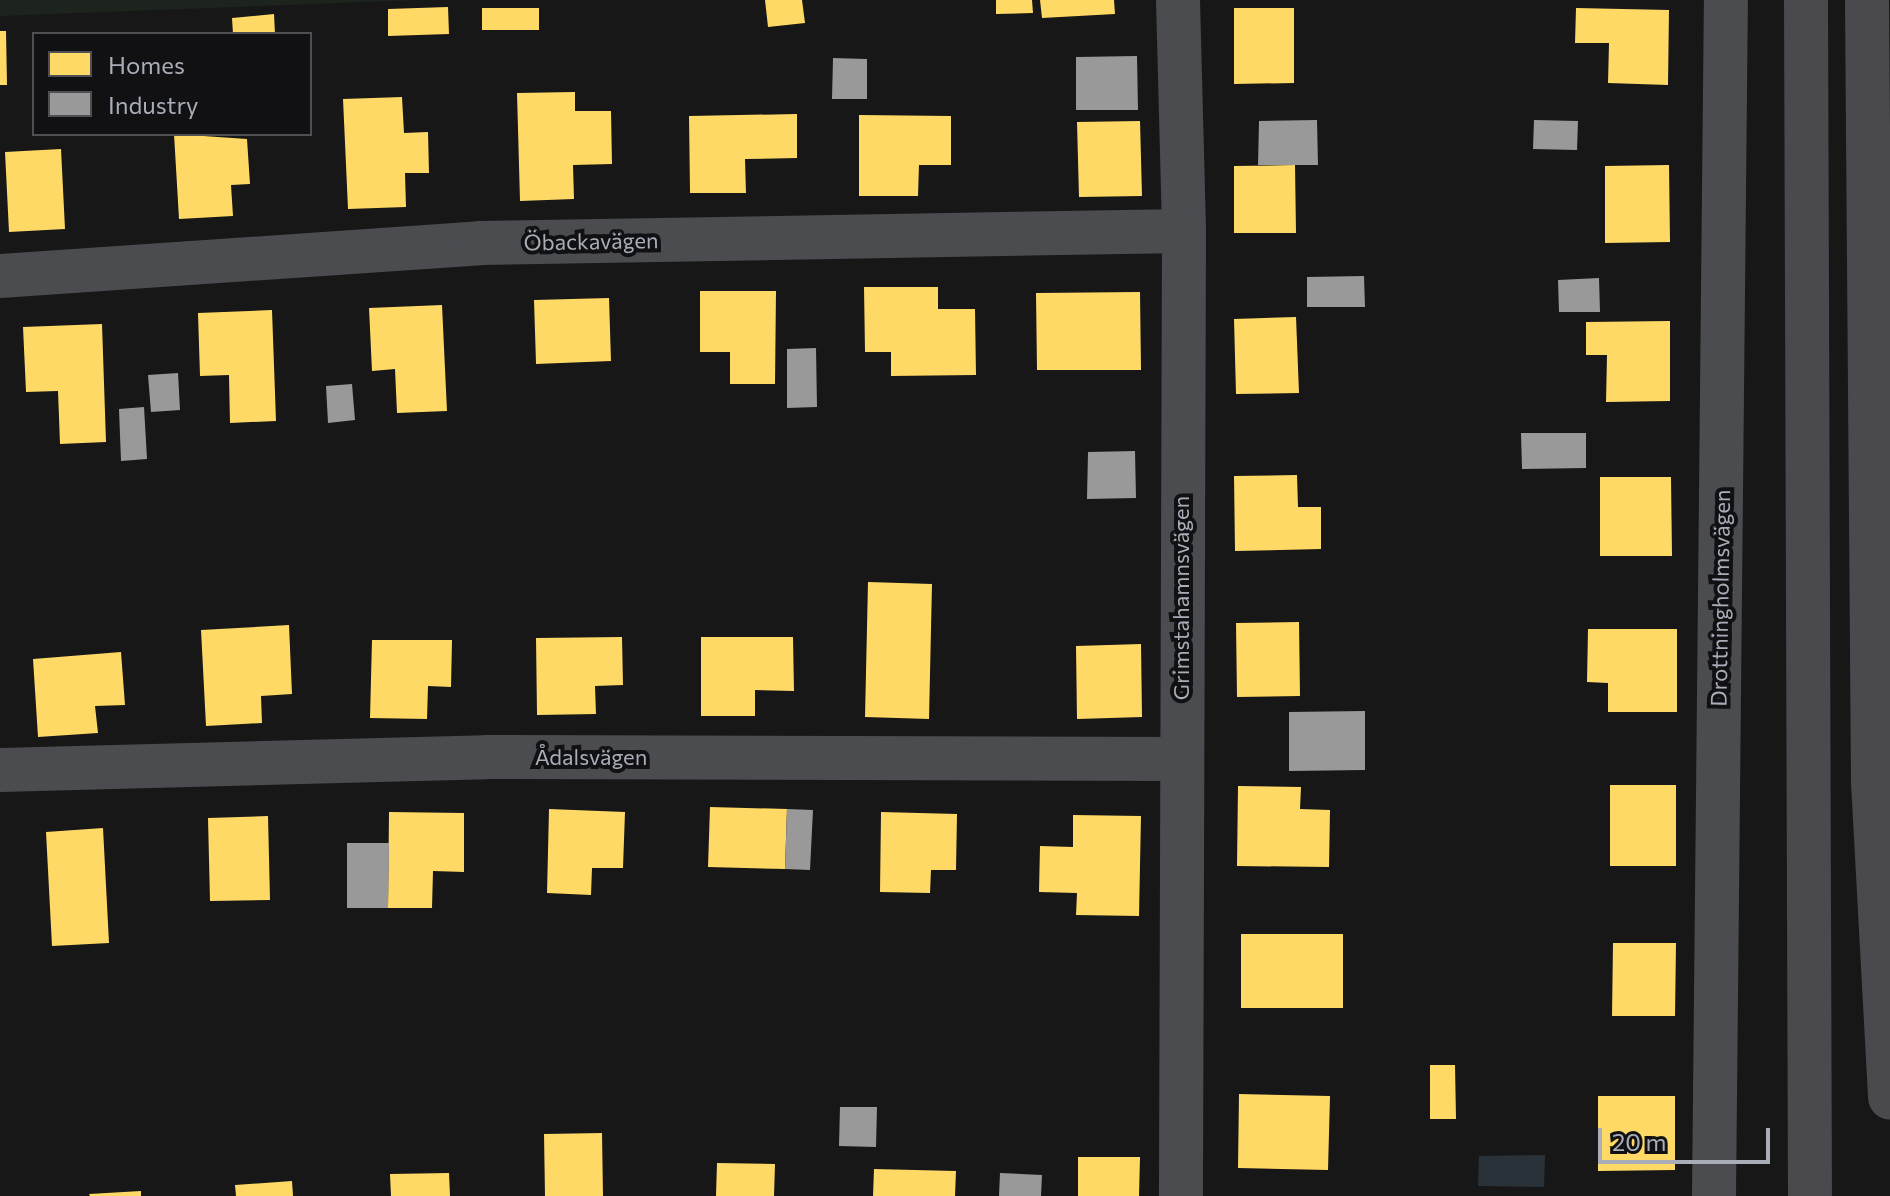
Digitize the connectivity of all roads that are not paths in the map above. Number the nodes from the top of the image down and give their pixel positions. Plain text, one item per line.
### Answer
1 (1178, 0) edge
2 (1726, 0) edge
3 (1806, 0) edge
4 (1867, 0) edge
5 (1184, 231) junction
6 (0, 276) edge
7 (1182, 759) junction
8 (0, 770) edge
9 (1890, 1098) edge
10 (1181, 1196) edge
11 (1714, 1196) edge
12 (1810, 1196) edge

1 - 5 street, Grimstahamnsvägen
2 - 11 street, Drottningholmsvägen
3 - 12 main road
4 - 9 main road
5 - 6 street, Öbackavägen
5 - 7 street, Grimstahamnsvägen
7 - 8 street, Ådalsvägen
7 - 10 street, Grimstahamnsvägen

